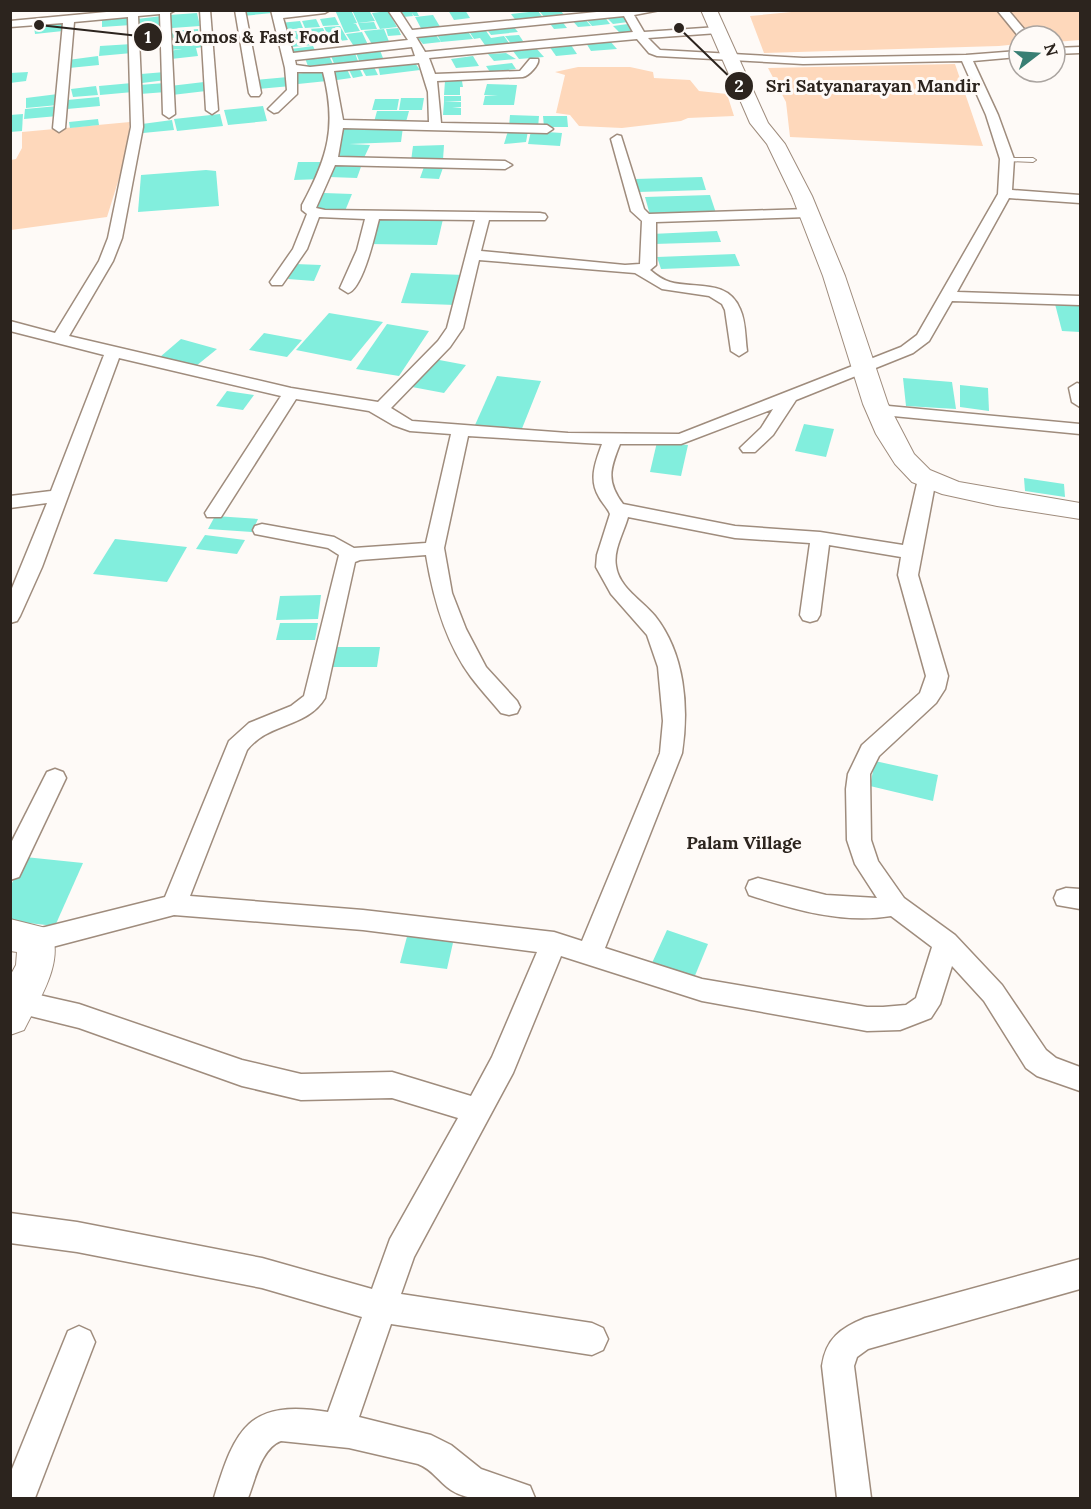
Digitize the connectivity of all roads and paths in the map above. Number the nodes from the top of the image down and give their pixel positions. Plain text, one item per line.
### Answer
1 (171, 10) edge
2 (206, 10) edge
3 (240, 10) edge
4 (325, 10) edge
5 (393, 10) edge
6 (533, 10) edge
7 (655, 10) edge
8 (709, 10) edge
9 (728, 10) edge
10 (1002, 10) edge
11 (94, 11) edge
12 (165, 11) edge
13 (626, 11) edge
14 (277, 13) edge
15 (133, 14) junction
16 (16, 18) edge
17 (69, 19) junction
18 (517, 24) junction
19 (1014, 24) edge
20 (732, 32) junction
21 (643, 35) junction
22 (412, 39) junction
23 (530, 44) junction
24 (1007, 55) edge
25 (729, 56) junction
26 (421, 57) junction
27 (751, 58) junction
28 (966, 58) junction
29 (534, 62) dead end
30 (289, 63) junction
31 (328, 69) junction
32 (758, 76) dead end
33 (432, 78) junction
34 (255, 93) dead end
35 (274, 109) dead end
36 (212, 110) dead end
37 (169, 114) dead end
38 (774, 115) dead end
39 (338, 124) junction
40 (435, 125) junction
41 (58, 128) dead end
42 (547, 129) dead end
43 (617, 139) dead end
44 (775, 141) junction
45 (1007, 159) junction
46 (1033, 160) dead end
47 (331, 162) junction
48 (505, 165) dead end
49 (1005, 194) junction
50 (1080, 199) edge
51 (314, 213) junction
52 (807, 213) junction
53 (373, 215) junction
54 (483, 216) junction
55 (540, 218) dead end
56 (649, 219) junction
57 (474, 255) junction
58 (639, 269) junction
59 (277, 282) dead end
60 (348, 288) dead end
61 (945, 296) junction
62 (1080, 301) edge
63 (10, 326) edge
64 (60, 337) junction
65 (739, 351) dead end
66 (113, 353) junction
67 (863, 367) junction
68 (291, 393) junction
69 (789, 397) junction
70 (381, 409) junction
71 (878, 410) junction
72 (1080, 429) edge
73 (460, 432) junction
74 (613, 438) junction
75 (749, 448) dead end
76 (927, 479) junction
77 (59, 496) junction
78 (10, 502) edge
79 (618, 509) junction
80 (1080, 511) edge
81 (214, 513) dead end
82 (262, 530) dead end
83 (820, 538) junction
84 (434, 548) junction
85 (910, 552) junction
86 (351, 555) junction
87 (810, 615) dead end
88 (10, 616) edge
89 (509, 707) dead end
90 (55, 777) dead end
91 (10, 870) edge
92 (758, 888) dead end
93 (174, 905) junction
94 (895, 905) junction
95 (24, 937) edge
96 (946, 942) junction
97 (554, 943) junction
98 (590, 954) junction
99 (14, 1010) edge
100 (1080, 1079) edge
101 (477, 1111) junction
102 (10, 1228) edge
103 (1080, 1274) edge
104 (381, 1307) junction
105 (592, 1339) dead end
106 (79, 1342) dead end
107 (338, 1431) junction
108 (18, 1498) edge
109 (231, 1498) edge
110 (518, 1498) edge
111 (854, 1498) edge

1 - 12 street
2 - 36 street
3 - 34 street
4 - 14 street
5 - 22 street
6 - 18 street
7 - 13 street
8 - 20 street
9 - 20 street
10 - 19 street
11 - 16 street
12 - 15 street
12 - 37 street
13 - 18 street
13 - 21 street
14 - 30 street
15 - 17 street
15 - 64 street
16 - 17 street
17 - 41 street
18 - 22 street
18 - 23 street
20 - 21 street
20 - 25 street
20 - 27 street
21 - 23 street
21 - 25 street
22 - 26 street
22 - 30 street
23 - 26 street
24 - 28 street
25 - 27 street
25 - 44 street
26 - 31 street
26 - 33 street
27 - 28 street
27 - 32 street
28 - 45 street
29 - 33 street
30 - 31 street
30 - 35 street
31 - 39 street
33 - 40 street
38 - 44 street
39 - 40 street
39 - 47 street
40 - 42 street
43 - 56 street
44 - 52 street
45 - 46 lane
45 - 49 street
47 - 48 street
47 - 51 street
49 - 50 street
49 - 61 street
51 - 53 street
51 - 59 street
52 - 56 street
52 - 67 street
53 - 54 street
53 - 60 street
54 - 55 street
54 - 57 street
56 - 58 street
57 - 58 street
57 - 70 street
58 - 65 street
61 - 62 street
61 - 67 street
63 - 64 street
64 - 66 street
66 - 68 street
66 - 77 street
67 - 69 street
67 - 71 street
68 - 70 street
68 - 81 street
69 - 74 street
69 - 75 street
70 - 73 street
71 - 72 street
71 - 76 street
73 - 74 street
73 - 84 street
74 - 79 street
76 - 80 street
76 - 85 street
77 - 78 street
77 - 88 street
79 - 83 street
79 - 98 street
82 - 86 street
83 - 85 street
83 - 87 street
84 - 86 street
84 - 89 street
85 - 94 street
86 - 93 street
90 - 91 street
92 - 94 street
93 - 95 street
93 - 97 street
94 - 96 street
95 - 99 street
96 - 98 street
96 - 100 street
97 - 98 street
97 - 101 street
99 - 101 street
101 - 104 street
102 - 104 street
103 - 111 street
104 - 105 street
104 - 107 street
106 - 108 street
107 - 109 street
107 - 110 street

